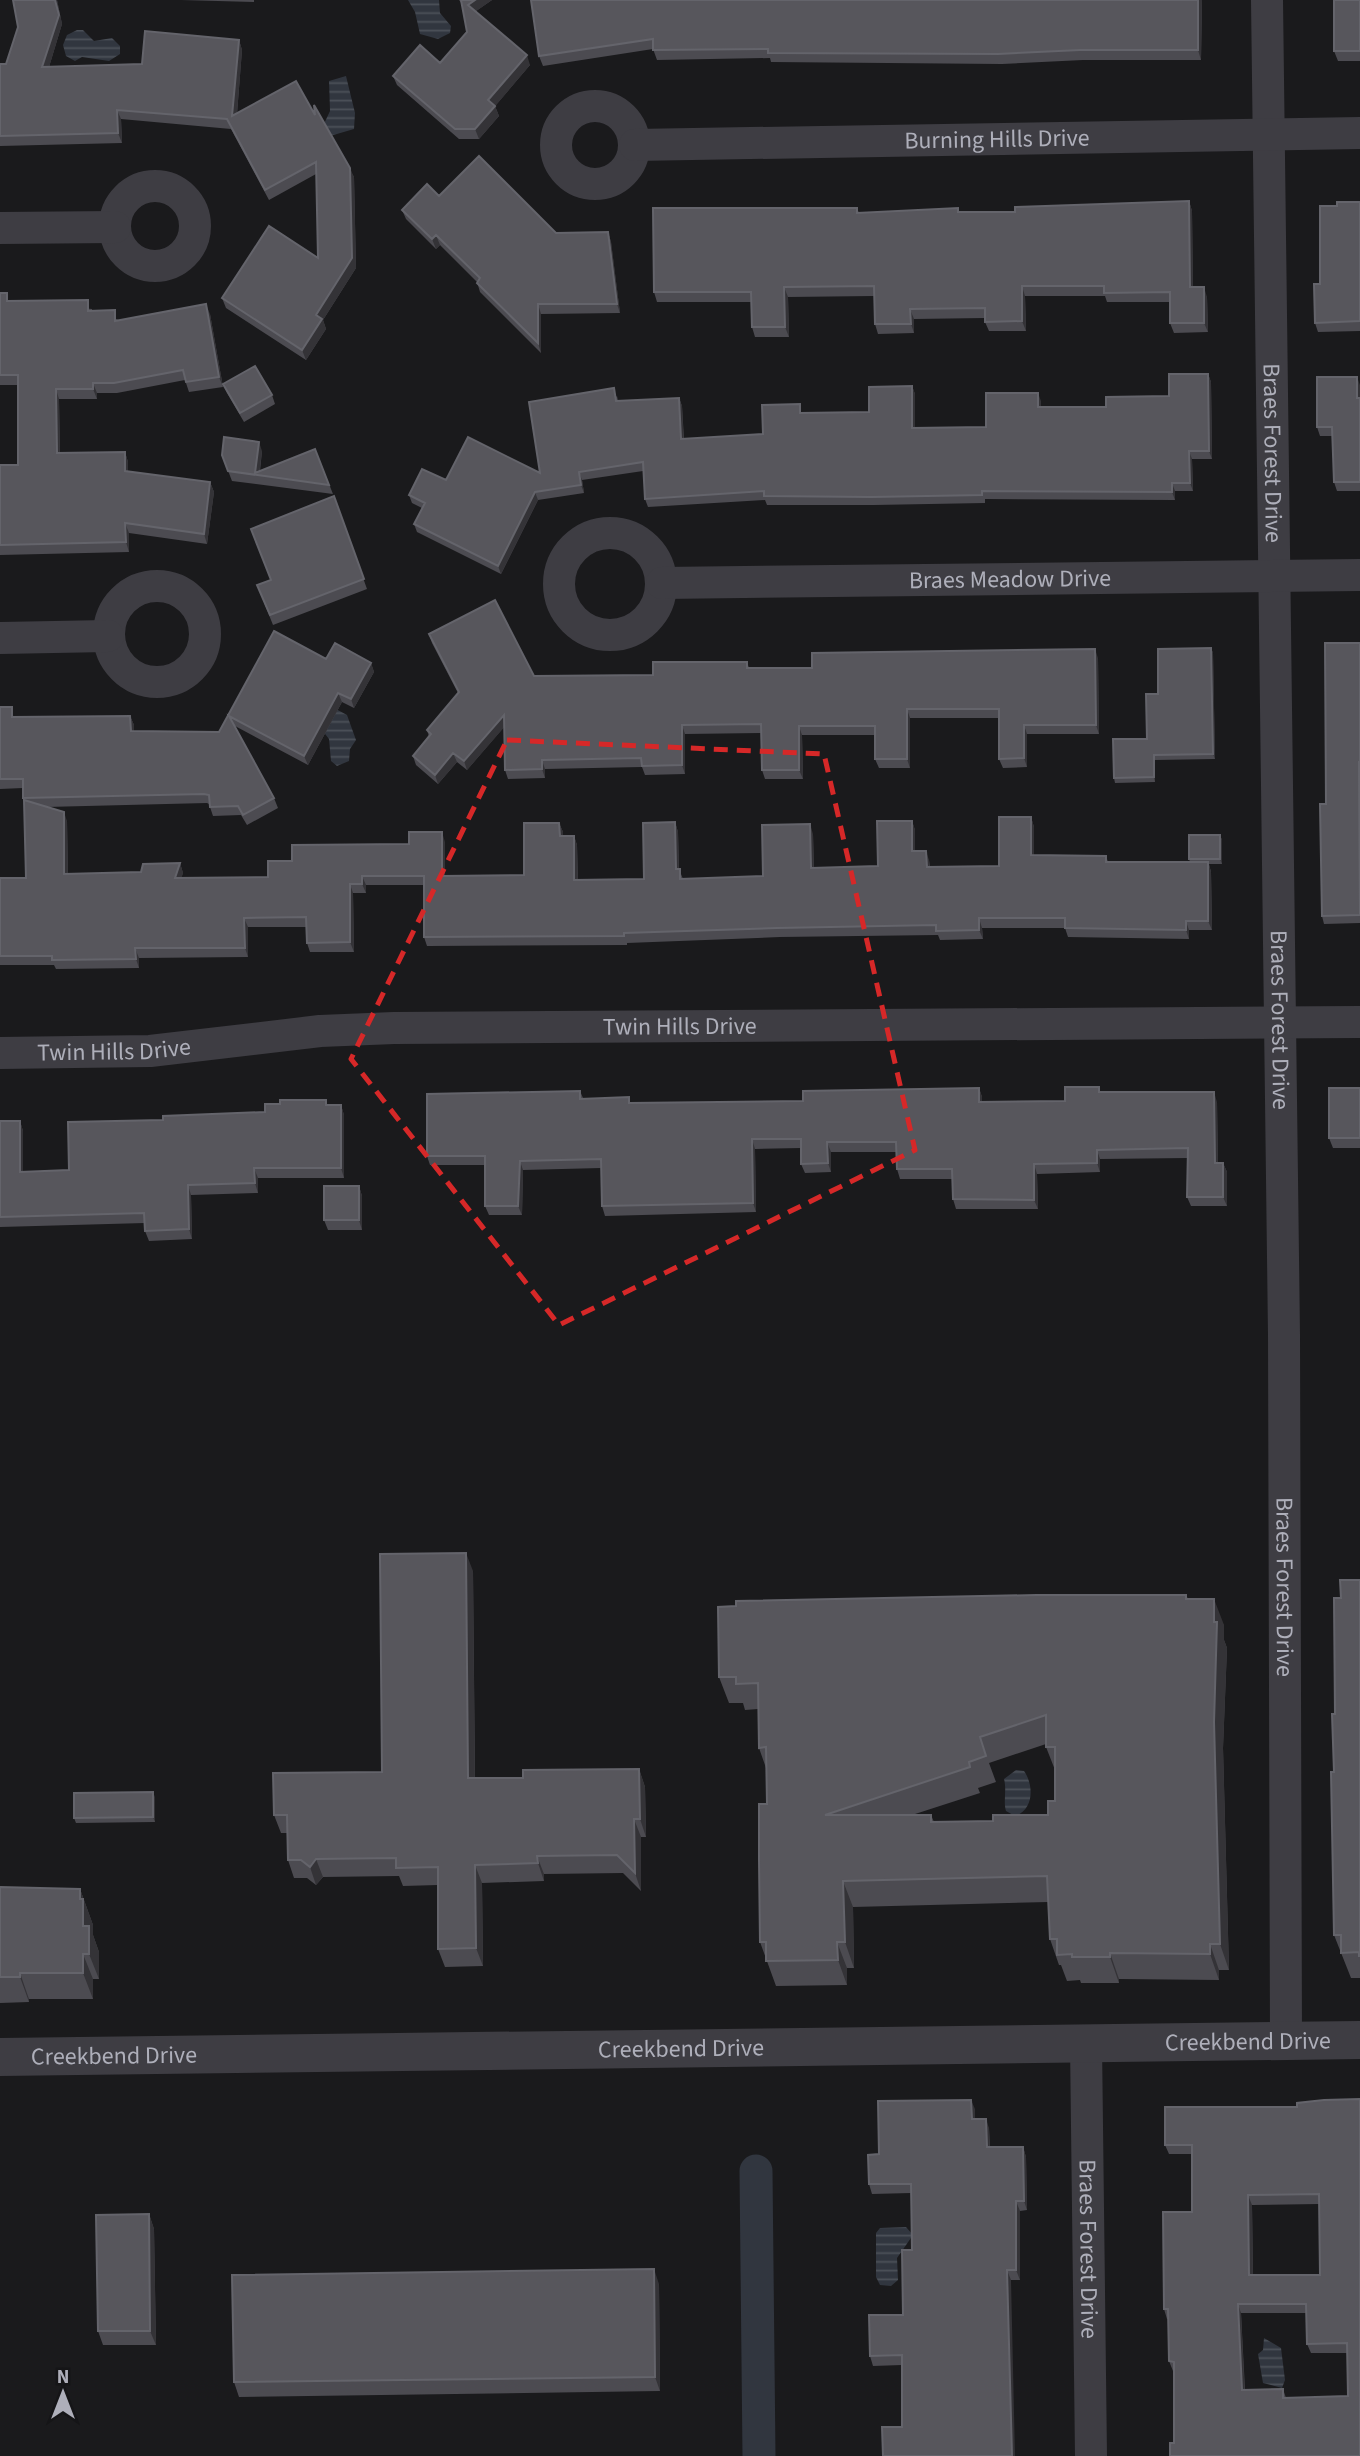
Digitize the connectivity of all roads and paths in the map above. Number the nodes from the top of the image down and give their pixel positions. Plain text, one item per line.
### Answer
1 (1267, 0) edge
2 (1360, 133) edge
3 (1269, 135) junction
4 (635, 145) dead end
5 (115, 227) dead end
6 (0, 228) edge
7 (1360, 575) edge
8 (1276, 576) junction
9 (662, 583) dead end
10 (108, 636) dead end
11 (0, 638) edge
12 (1360, 1022) edge
13 (1280, 1024) junction
14 (0, 1053) edge
15 (1360, 2040) edge
16 (1286, 2041) junction
17 (1086, 2043) junction
18 (0, 2057) edge
19 (1091, 2456) edge

1 - 3 street, Braes Forest Drive
2 - 3 street, Burning Hills Drive
3 - 4 street, Burning Hills Drive
3 - 8 street, Braes Forest Drive
5 - 6 street
7 - 8 street, Braes Meadow Drive
8 - 9 street, Braes Meadow Drive
8 - 13 street, Braes Forest Drive
10 - 11 street
12 - 13 street, Twin Hills Drive
13 - 14 street, Twin Hills Drive
13 - 16 street, Braes Forest Drive
15 - 16 street, Creekbend Drive
16 - 17 street, Creekbend Drive
17 - 18 street, Creekbend Drive
17 - 19 street, Braes Forest Drive

